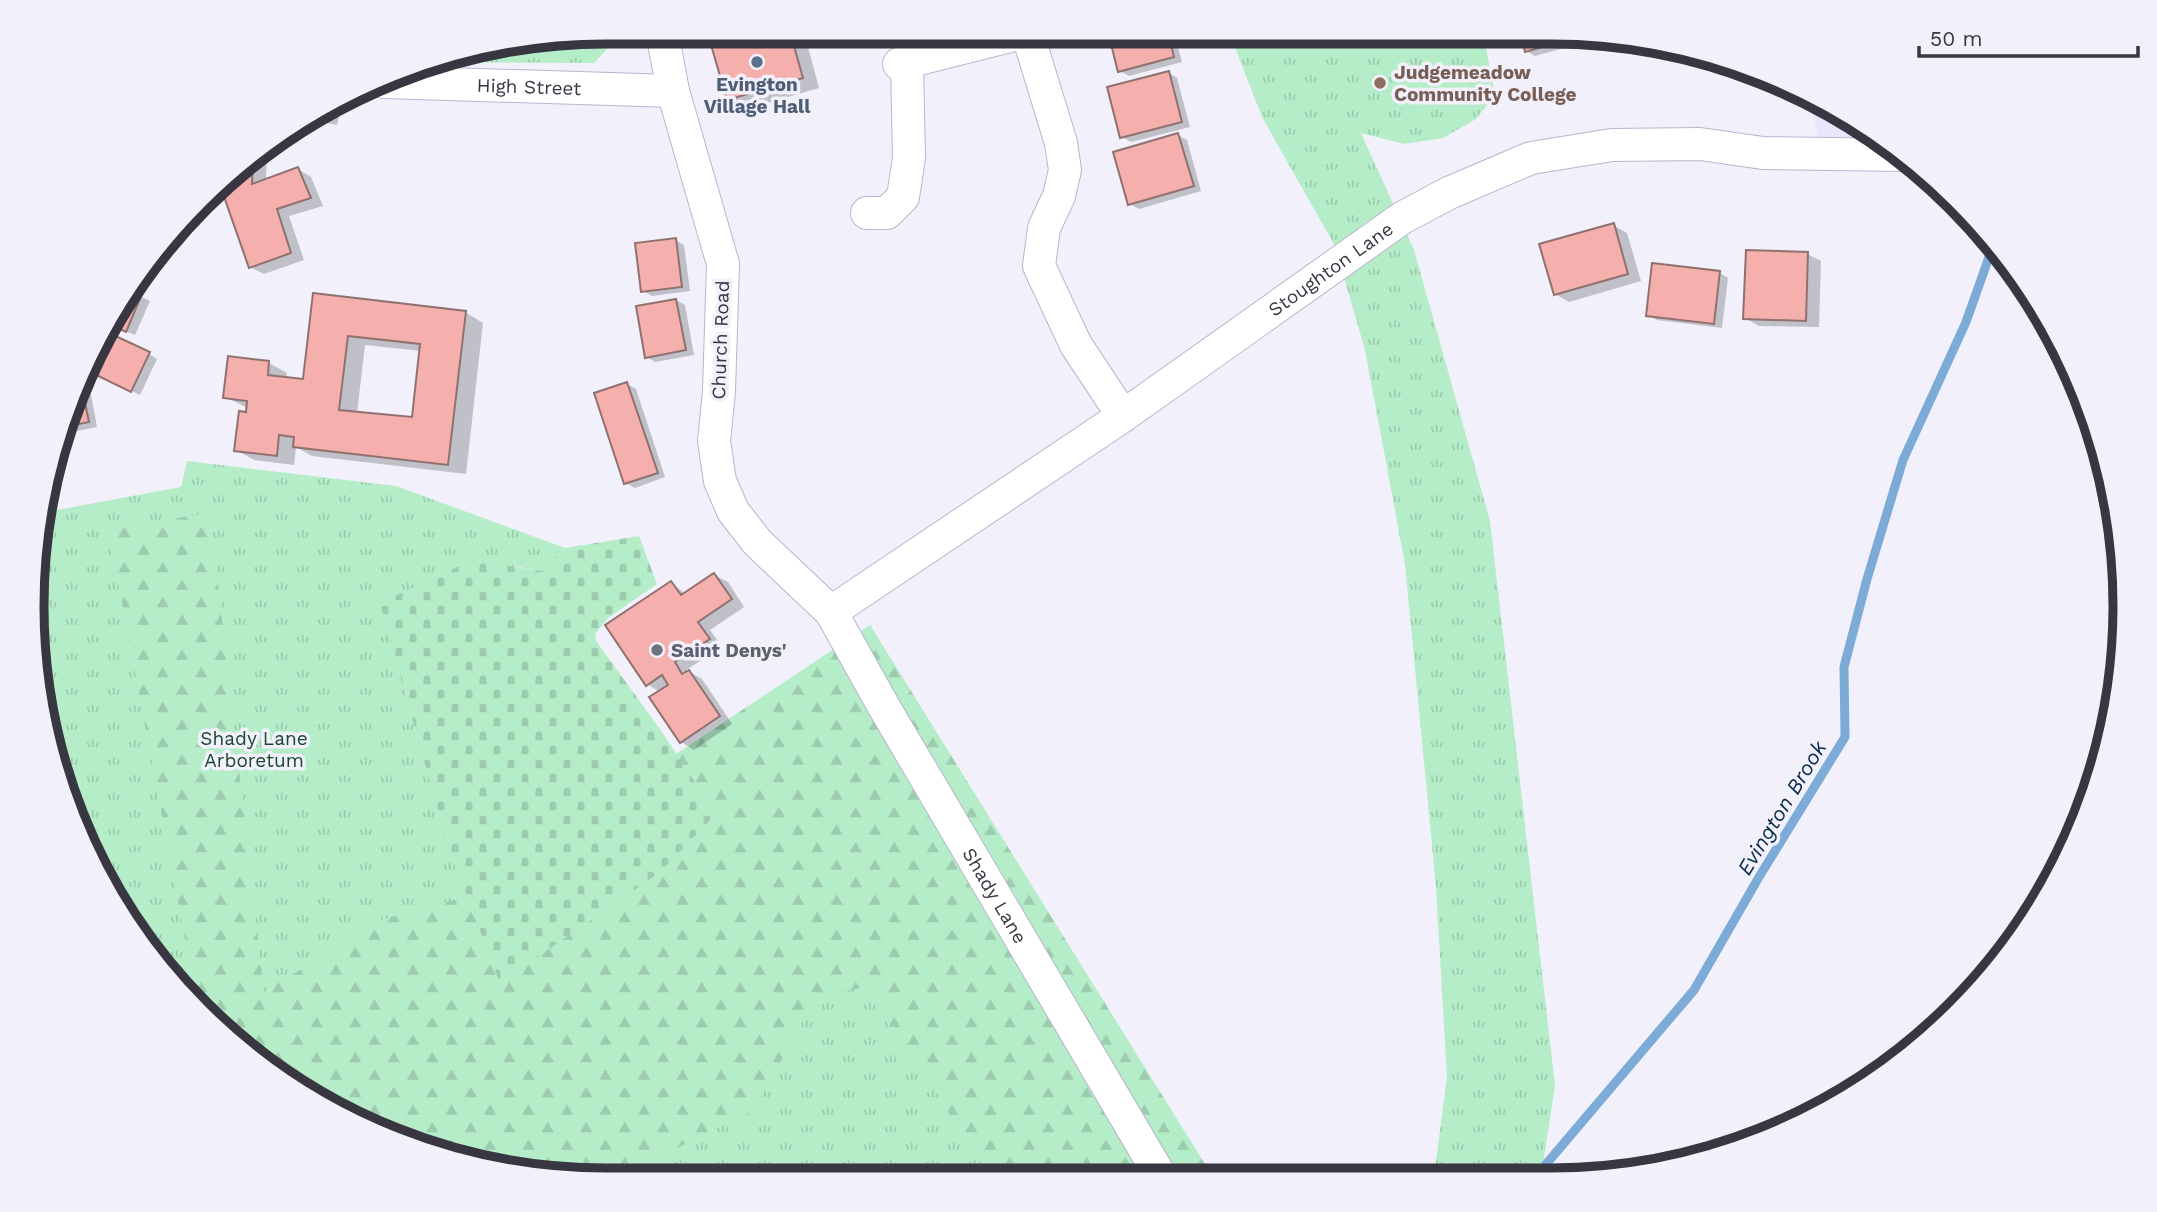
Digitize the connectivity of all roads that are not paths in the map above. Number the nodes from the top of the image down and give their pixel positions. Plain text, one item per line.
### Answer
1 (665, 44) edge
2 (978, 44) edge
3 (1030, 44) edge
4 (403, 83) edge
5 (673, 91) junction
6 (1886, 155) edge
7 (867, 212) dead end
8 (1123, 416) junction
9 (831, 612) junction
10 (1156, 1168) edge

1 - 5 street, Church Road
2 - 7 street
3 - 8 street
4 - 5 street, High Street
5 - 9 street, Church Road
6 - 8 street, Stoughton Lane
8 - 9 street, Stoughton Lane
9 - 10 street, Shady Lane

